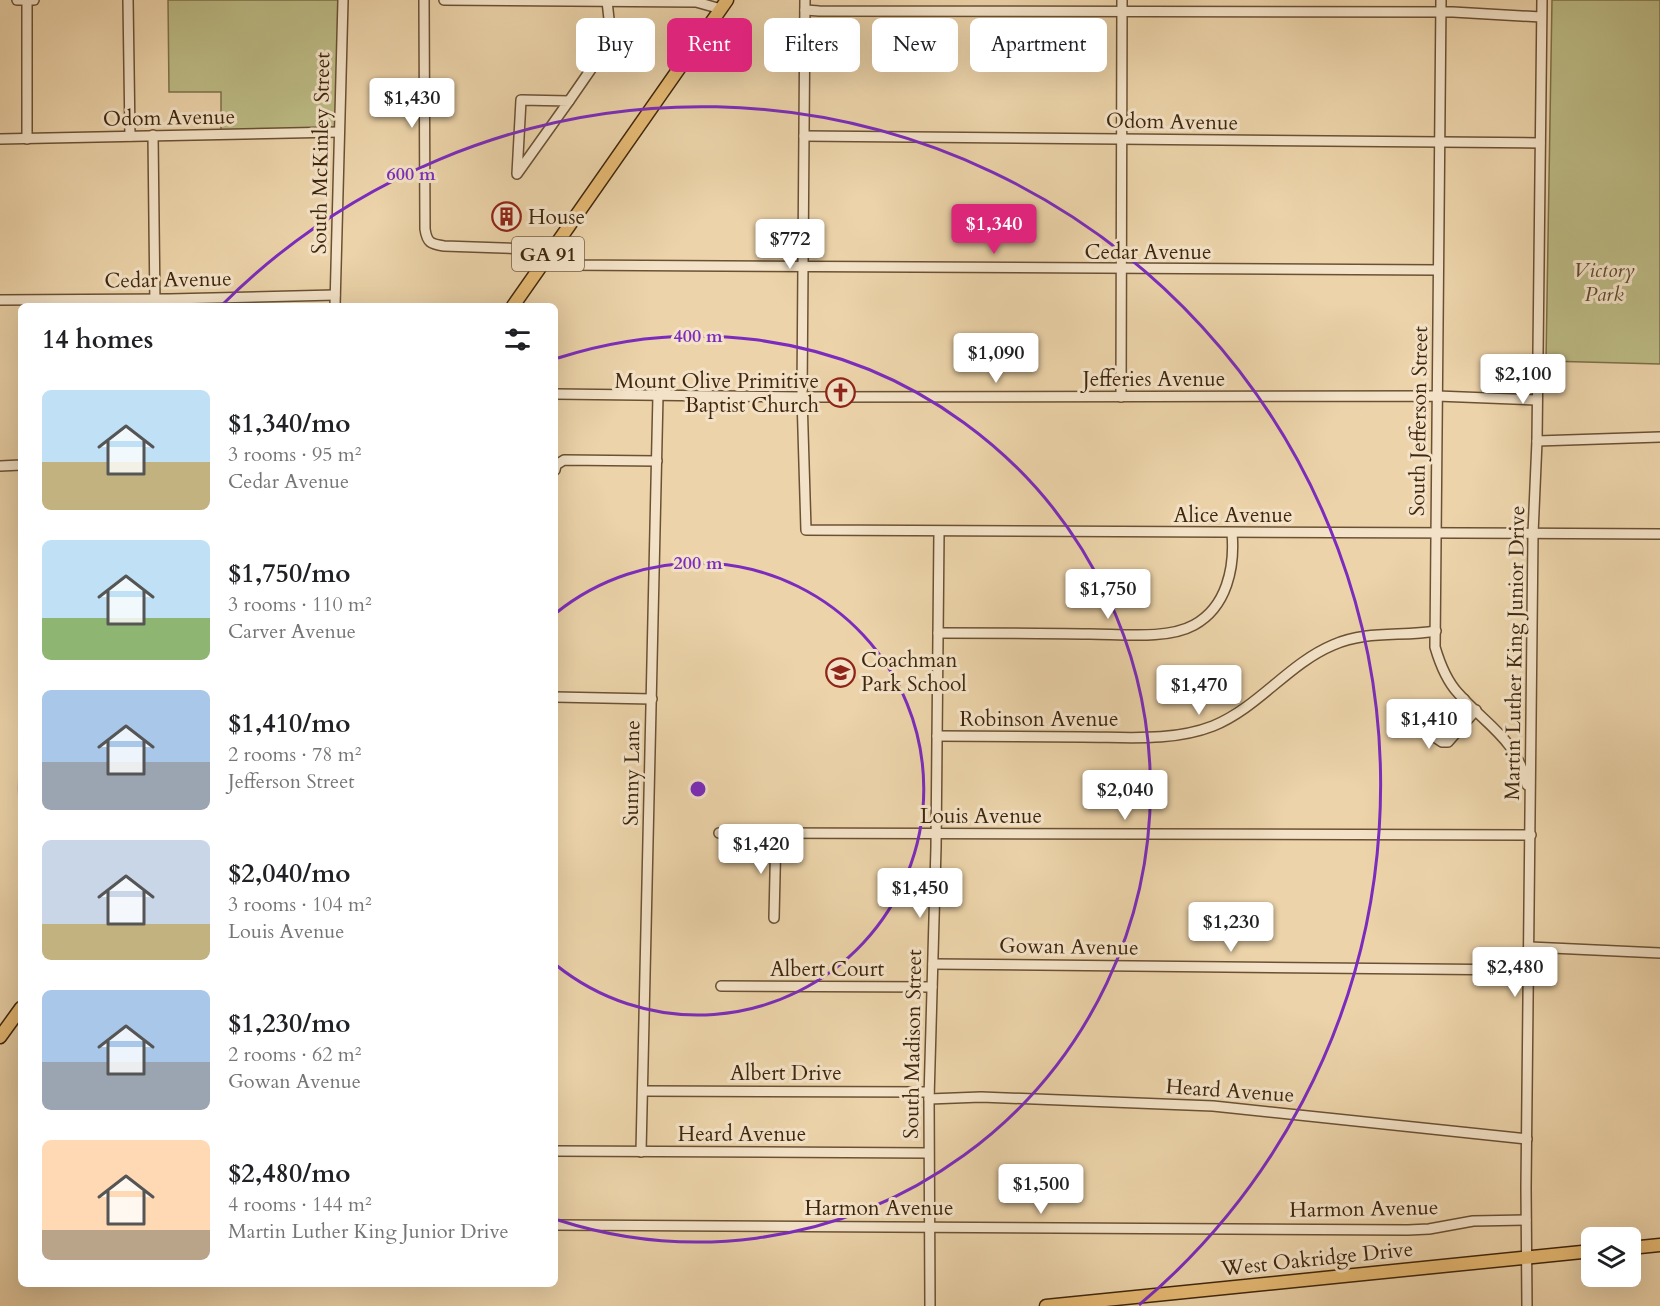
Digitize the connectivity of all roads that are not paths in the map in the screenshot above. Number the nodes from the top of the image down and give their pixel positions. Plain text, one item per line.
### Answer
1 (18, 0) edge
2 (27, 0) edge
3 (34, 0) edge
4 (128, 0) edge
5 (343, 0) edge
6 (424, 0) edge
7 (444, 0) edge
8 (499, 0) edge
9 (1122, 0) edge
10 (1441, 0) edge
11 (1542, 0) edge
12 (607, 1) edge
13 (724, 4) edge
14 (805, 5) edge
15 (1122, 11) junction
16 (1441, 13) junction
17 (1541, 17) junction
18 (569, 101) junction
19 (339, 132) junction
20 (153, 135) junction
21 (130, 136) junction
22 (804, 136) junction
23 (0, 139) edge
24 (27, 139) junction
25 (1121, 140) junction
26 (1439, 142) junction
27 (1540, 143) junction
28 (546, 257) junction
29 (803, 267) junction
30 (1121, 269) junction
31 (1438, 270) junction
32 (335, 295) junction
33 (0, 300) edge
34 (155, 302) edge
35 (335, 303) edge
36 (515, 303) edge
37 (558, 394) edge
38 (658, 395) junction
39 (1437, 396) junction
40 (802, 397) junction
41 (1120, 397) junction
42 (1536, 400) junction
43 (1660, 437) edge
44 (1537, 441) junction
45 (657, 460) junction
46 (558, 464) edge
47 (18, 465) edge
48 (0, 466) edge
49 (939, 532) junction
50 (1232, 533) junction
51 (1436, 533) junction
52 (1533, 534) junction
53 (1660, 534) edge
54 (1436, 631) junction
55 (938, 633) junction
56 (558, 698) edge
57 (652, 699) junction
58 (1464, 699) junction
59 (1476, 710) junction
60 (937, 736) junction
61 (1531, 810) junction
62 (776, 832) junction
63 (719, 833) dead end
64 (936, 834) junction
65 (1531, 836) junction
66 (774, 918) dead end
67 (1530, 947) junction
68 (1660, 953) edge
69 (933, 964) junction
70 (1529, 970) junction
71 (721, 986) dead end
72 (932, 987) junction
73 (18, 1012) edge
74 (0, 1037) edge
75 (643, 1091) junction
76 (929, 1096) junction
77 (1527, 1139) junction
78 (558, 1151) edge
79 (641, 1152) junction
80 (928, 1153) junction
81 (1526, 1220) junction
82 (558, 1225) edge
83 (930, 1227) junction
84 (1660, 1245) edge
85 (1641, 1247) edge
86 (1581, 1252) edge
87 (1527, 1258) junction
88 (930, 1306) edge
89 (1046, 1306) edge
90 (1527, 1306) edge

1 - 2 street
2 - 3 street
2 - 24 street
4 - 21 street
5 - 19 street, South McKinley Street
6 - 28 street, Cedar Avenue
7 - 8 street
8 - 12 street
9 - 15 street
10 - 16 street, South Jefferson Street
11 - 17 street, Martin Luther King Junior Drive
12 - 13 street
12 - 18 street
13 - 28 main road, GA 91
14 - 15 street
14 - 22 street
15 - 16 street
15 - 25 street
16 - 17 street
16 - 26 street, South Jefferson Street
17 - 27 street, Martin Luther King Junior Drive
18 - 18 street
19 - 20 street, Odom Avenue
19 - 32 street, South McKinley Street
20 - 21 street, Odom Avenue
20 - 34 street
21 - 24 street, Odom Avenue
22 - 25 street, Odom Avenue
22 - 29 street
23 - 24 street, Odom Avenue
25 - 26 street, Odom Avenue
25 - 30 street
26 - 27 street, Odom Avenue
26 - 31 street, South Jefferson Street
27 - 42 street, Martin Luther King Junior Drive
28 - 29 street, Cedar Avenue
28 - 36 main road, GA 91
29 - 30 street, Cedar Avenue
29 - 40 street
30 - 31 street, Cedar Avenue
30 - 41 street
31 - 39 street, South Jefferson Street
32 - 34 street, Cedar Avenue
32 - 35 street, South McKinley Street
33 - 34 street, Cedar Avenue
37 - 38 street, Jefferies Avenue
38 - 40 street, Jefferies Avenue
38 - 45 street, Sunny Lane
39 - 41 street, Jefferies Avenue
39 - 42 street, Jefferies Avenue
39 - 51 street, South Jefferson Street
40 - 41 street, Jefferies Avenue
40 - 49 street, Alice Avenue
42 - 44 street, Martin Luther King Junior Drive
43 - 44 street
44 - 52 street, Martin Luther King Junior Drive
45 - 46 street
45 - 57 street, Sunny Lane
47 - 48 street
49 - 50 street, Alice Avenue
49 - 55 street, South Madison Street
50 - 51 street, Alice Avenue
50 - 55 street
51 - 52 street, Alice Avenue
51 - 54 street, South Jefferson Street
52 - 53 street, Alice Avenue
52 - 61 street, Martin Luther King Junior Drive
54 - 58 street, South Jefferson Street
54 - 60 street, Robinson Avenue
55 - 60 street, South Madison Street
56 - 57 street
57 - 75 street, Sunny Lane
58 - 59 street, South Jefferson Street
58 - 59 street
59 - 61 street, South Jefferson Street
60 - 64 street, South Madison Street
61 - 65 street, Martin Luther King Junior Drive
62 - 63 street, Louis Avenue
62 - 64 street, Louis Avenue
62 - 66 street
64 - 65 street, Louis Avenue
64 - 69 street, South Madison Street
65 - 67 street, Martin Luther King Junior Drive
67 - 68 street
67 - 70 street, Martin Luther King Junior Drive
69 - 70 street, Gowan Avenue
69 - 72 street, South Madison Street
70 - 77 street, Martin Luther King Junior Drive
71 - 72 street, Albert Court
72 - 76 street, South Madison Street
73 - 74 main road
75 - 76 street, Albert Drive
75 - 79 street, Sunny Lane
76 - 77 street, Heard Avenue
76 - 80 street, South Madison Street
77 - 81 street, Martin Luther King Junior Drive
78 - 79 street, Heard Avenue
79 - 80 street, Heard Avenue
80 - 83 street, South Madison Street
81 - 83 street, Harmon Avenue
81 - 87 street, Martin Luther King Junior Drive
82 - 83 street, Harmon Avenue
83 - 88 street, South Madison Street
84 - 85 main road
86 - 87 main road, West Oakridge Drive
87 - 89 main road, West Oakridge Drive
87 - 90 street, Martin Luther King Junior Drive

